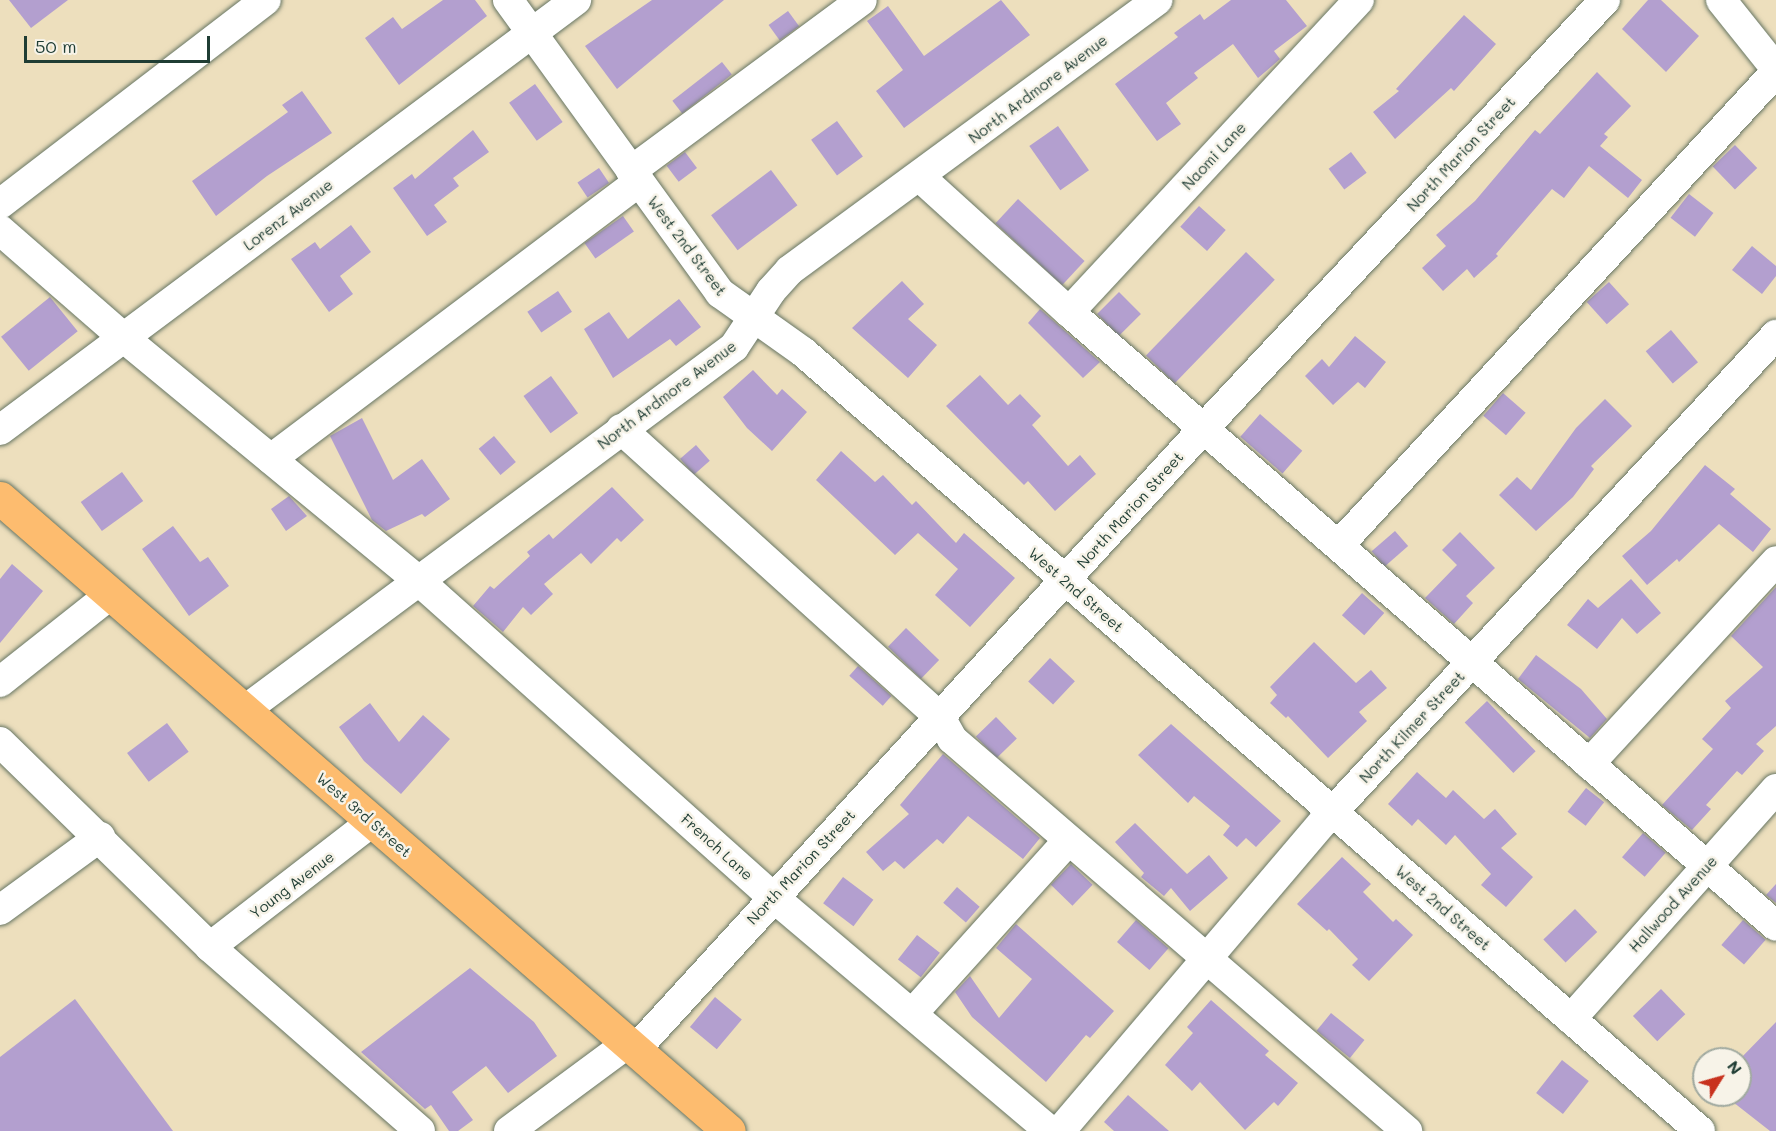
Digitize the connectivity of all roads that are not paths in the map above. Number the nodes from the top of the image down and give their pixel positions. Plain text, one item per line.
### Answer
1 (266, 0) edge
2 (508, 0) edge
3 (576, 0) edge
4 (862, 0) edge
5 (1158, 0) edge
6 (1359, 0) edge
7 (1605, 0) edge
8 (1721, 0) edge
9 (532, 33) junction
10 (1776, 70) edge
11 (635, 177) junction
12 (920, 177) junction
13 (0, 204) edge
14 (0, 230) edge
15 (1069, 312) junction
16 (755, 318) junction
17 (1776, 335) edge
18 (124, 338) junction
19 (621, 429) junction
20 (1203, 429) junction
21 (0, 430) edge
22 (272, 459) junction
23 (0, 498) edge
24 (1339, 545) junction
25 (1776, 561) edge
26 (418, 580) junction
27 (1066, 580) junction
28 (111, 594) junction
29 (1472, 662) junction
30 (0, 682) edge
31 (245, 710) junction
32 (940, 717) junction
33 (0, 742) edge
34 (1589, 764) junction
35 (1776, 789) edge
36 (1333, 812) junction
37 (372, 822) junction
38 (100, 837) junction
39 (1068, 841) junction
40 (1705, 868) junction
41 (773, 897) junction
42 (0, 910) edge
43 (1776, 926) edge
44 (210, 946) junction
45 (1208, 958) junction
46 (912, 1014) junction
47 (1571, 1019) junction
48 (632, 1047) junction
49 (1682, 1125) edge
50 (420, 1131) edge
51 (509, 1131) edge
52 (729, 1131) edge
53 (1050, 1131) edge
54 (1060, 1131) edge
55 (1407, 1131) edge

1 - 13 street
2 - 9 street, West 2nd Street
3 - 9 street, Lorenz Avenue
4 - 11 street
5 - 12 street, North Ardmore Avenue
6 - 15 street, Naomi Lane
7 - 20 street, North Marion Street
8 - 10 street
9 - 11 street, West 2nd Street
9 - 18 street, Lorenz Avenue
10 - 24 street
11 - 16 street, West 2nd Street
11 - 22 street
12 - 15 street
12 - 16 street, North Ardmore Avenue
14 - 18 street, French Lane
15 - 20 street
16 - 19 street, North Ardmore Avenue
16 - 27 street, West 2nd Street
17 - 29 street, North Kilmer Street
18 - 21 street, Lorenz Avenue
18 - 22 street, French Lane
19 - 26 street, North Ardmore Avenue
19 - 32 street
20 - 24 street
20 - 27 street, North Marion Street
22 - 26 street, French Lane
23 - 28 main road, West 3rd Street
24 - 29 street
25 - 34 street
26 - 31 street, North Ardmore Avenue
26 - 41 street, French Lane
27 - 32 street, North Marion Street
27 - 36 street, West 2nd Street
28 - 30 street
28 - 31 main road, West 3rd Street
29 - 34 street
29 - 36 street, North Kilmer Street
31 - 37 main road, West 3rd Street
32 - 39 street
32 - 41 street, North Marion Street
33 - 38 street
34 - 40 street
35 - 40 street, Hallwood Avenue
36 - 45 street, North Kilmer Street
36 - 47 street, West 2nd Street
37 - 44 street, Young Avenue
37 - 48 main road, West 3rd Street
38 - 42 street
38 - 44 street
39 - 45 street
39 - 46 street
40 - 43 street
40 - 47 street, Hallwood Avenue
41 - 46 street, French Lane
41 - 48 street, North Marion Street
44 - 50 street
45 - 54 street, North Kilmer Street
45 - 55 street
46 - 53 street, French Lane
47 - 49 street, West 2nd Street
48 - 51 street, North Marion Street
48 - 52 main road, West 3rd Street

